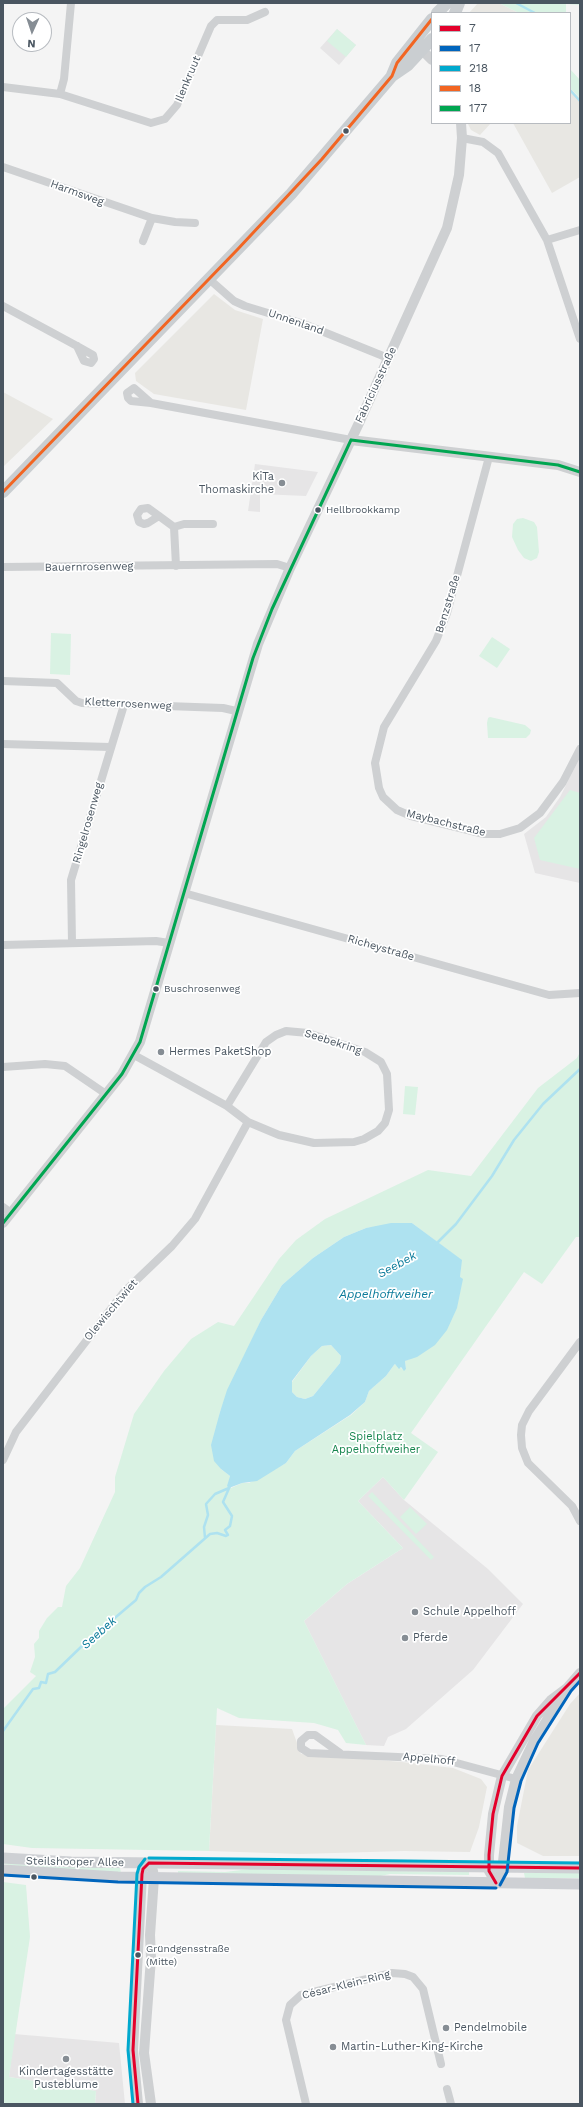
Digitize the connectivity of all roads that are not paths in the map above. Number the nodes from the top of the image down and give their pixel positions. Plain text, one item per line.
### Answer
1 (72, 3) edge
2 (447, 3) edge
3 (265, 12) dead end
4 (438, 12) edge
5 (431, 20) edge
6 (419, 36) junction
7 (431, 39) edge
8 (431, 40) edge
9 (422, 50) junction
10 (431, 59) edge
11 (392, 76) junction
12 (4, 90) edge
13 (60, 94) junction
14 (461, 124) edge
15 (462, 138) junction
16 (3, 167) edge
17 (152, 218) junction
18 (195, 222) dead end
19 (580, 230) edge
20 (547, 240) junction
21 (143, 241) dead end
22 (209, 279) junction
23 (3, 306) edge
24 (580, 339) edge
25 (77, 346) dead end
26 (388, 358) junction
27 (151, 403) dead end
28 (350, 440) junction
29 (489, 457) junction
30 (580, 472) edge
31 (3, 492) edge
32 (159, 516) dead end
33 (213, 524) dead end
34 (174, 527) junction
35 (3, 566) edge
36 (176, 566) junction
37 (290, 568) junction
38 (3, 681) edge
39 (124, 705) junction
40 (236, 711) junction
41 (3, 744) edge
42 (110, 747) junction
43 (580, 749) edge
44 (375, 763) joint
45 (184, 892) junction
46 (72, 943) junction
47 (169, 944) junction
48 (3, 945) edge
49 (580, 993) edge
50 (134, 1055) junction
51 (3, 1067) edge
52 (106, 1094) junction
53 (228, 1106) junction
54 (248, 1122) junction
55 (7, 1210) edge
56 (3, 1223) edge
57 (580, 1342) edge
58 (3, 1460) edge
59 (580, 1521) edge
60 (580, 1673) edge
61 (567, 1688) junction
62 (340, 1753) dead end
63 (502, 1776) junction
64 (516, 1779) junction
65 (3, 1858) edge
66 (149, 1864) junction
67 (488, 1868) junction
68 (503, 1868) junction
69 (580, 1868) edge
70 (3, 1870) edge
71 (142, 1878) junction
72 (154, 1878) junction
73 (496, 1883) junction
74 (580, 1884) edge
75 (441, 2064) dead end
76 (447, 2089) dead end
77 (138, 2104) edge
78 (151, 2104) edge
79 (306, 2104) edge
80 (451, 2104) edge

1 - 13 street
2 - 4 main road
3 - 13 street, Ilenkruut
5 - 6 main road
6 - 7 street
6 - 9 street
6 - 11 main road
8 - 9 main road
9 - 10 street
9 - 11 main road
11 - 22 main road
12 - 13 street, Ilenkruut
14 - 15 street, Fabriciusstraße
15 - 20 street
15 - 26 street, Fabriciusstraße
16 - 17 street, Harmsweg
17 - 18 street, Harmsweg
17 - 21 street
19 - 20 street
20 - 24 street
22 - 26 street, Unnenland
22 - 31 main road
23 - 25 street
26 - 28 street, Fabriciusstraße
27 - 28 street
28 - 29 street
28 - 37 street, Fabriciusstraße
29 - 30 street
29 - 44 street, Benzstraße
32 - 34 street
33 - 34 street
34 - 36 street
35 - 36 street, Bauernrosenweg
36 - 37 street, Bauernrosenweg
37 - 40 street, Fabriciusstraße
38 - 39 street, Kletterrosenweg
39 - 40 street, Kletterrosenweg
39 - 42 street, Ringelrosenweg
40 - 45 street, Fabriciusstraße
41 - 42 street
42 - 46 street, Ringelrosenweg
43 - 44 street, Maybachstraße
45 - 47 street, Fabriciusstraße
45 - 49 street, Richeystraße
46 - 47 street
46 - 48 street
47 - 50 street, Fabriciusstraße
50 - 52 street, Fabriciusstraße
50 - 53 street, Seebekring
51 - 52 street
52 - 55 street, Fabriciusstraße
53 - 54 street, Seebekring
53 - 54 street, Seebekring
54 - 58 street, Olewischtwiet
55 - 56 street, Fabriciusstraße
57 - 59 street
60 - 61 street
61 - 63 street
61 - 64 street
62 - 63 street, Appelhoff
63 - 64 street, Appelhoff
63 - 67 street
64 - 68 street
65 - 66 main road, Steilshooper Allee
66 - 67 main road, Steilshooper Allee
66 - 71 street
66 - 72 street
67 - 68 main road, Steilshooper Allee
67 - 73 street
68 - 69 main road, Steilshooper Allee
68 - 73 street
70 - 71 main road, Steilshooper Allee
71 - 72 main road, Steilshooper Allee
71 - 77 street
72 - 73 main road, Steilshooper Allee
72 - 78 street
73 - 74 main road, Steilshooper Allee
75 - 79 street, César-Klein-Ring
76 - 80 street

